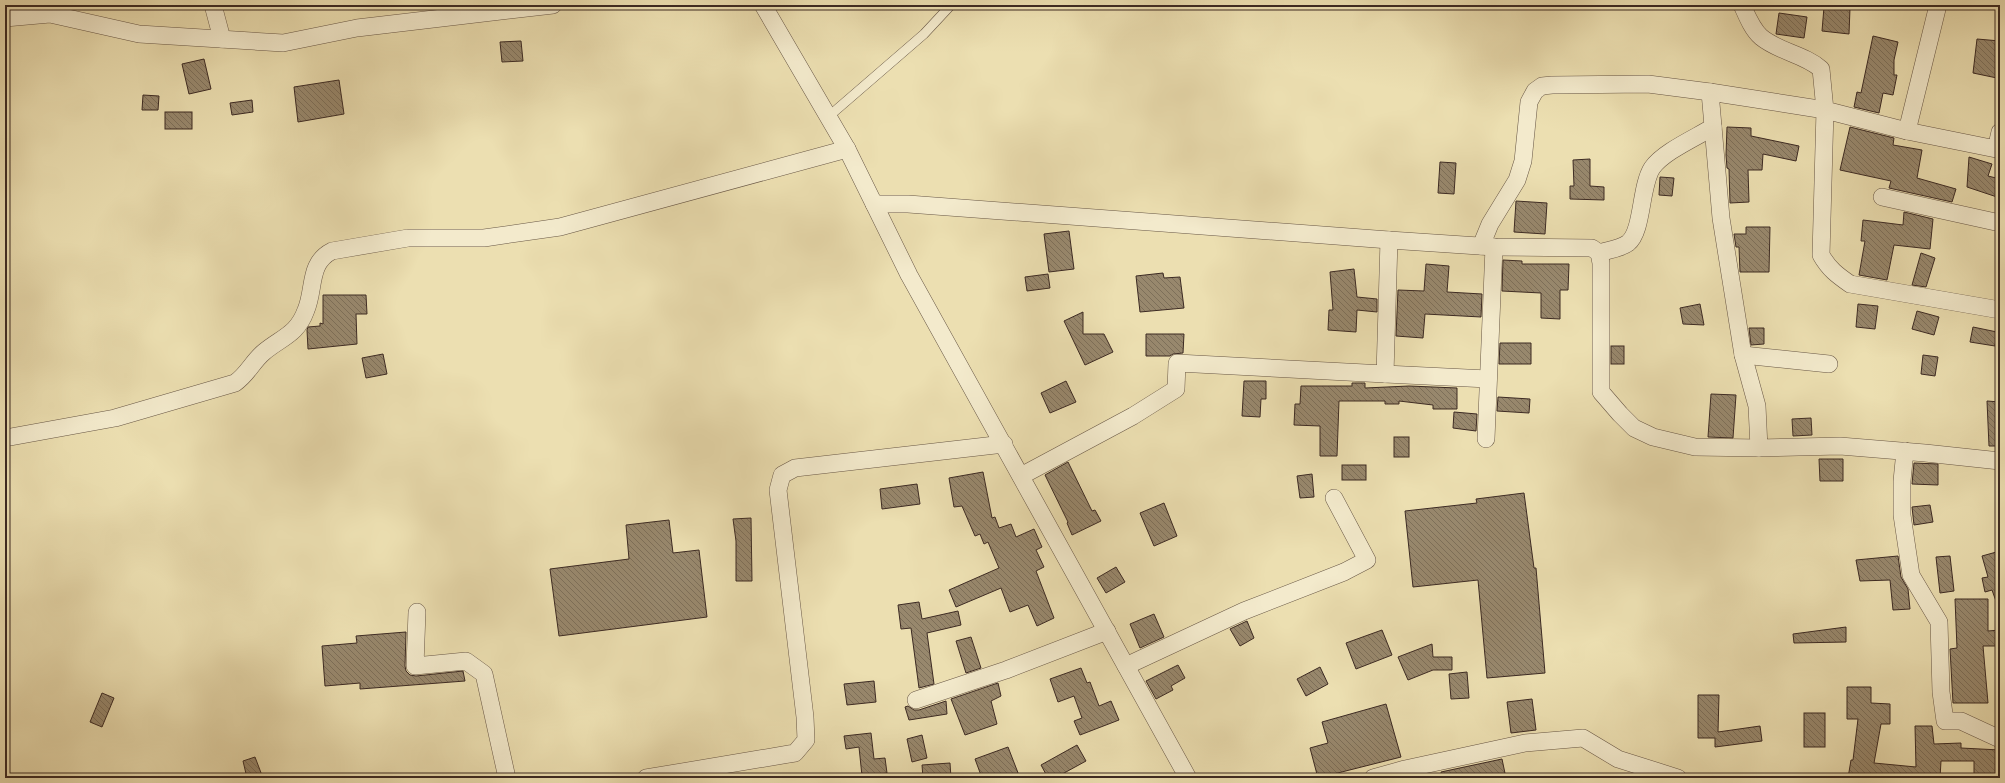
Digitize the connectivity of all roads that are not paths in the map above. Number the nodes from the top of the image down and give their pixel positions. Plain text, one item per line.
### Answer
1 (213, 5) edge
2 (553, 5) edge
3 (763, 5) edge
4 (951, 5) edge
5 (1742, 5) edge
6 (1938, 5) edge
7 (500, 8) edge
8 (5, 18) edge
9 (222, 39) junction
10 (1710, 92) junction
11 (1825, 110) junction
12 (828, 117) junction
13 (1713, 128) junction
14 (1907, 131) junction
15 (2000, 132) edge
16 (848, 149) junction
17 (1998, 150) edge
18 (1882, 197) dead end
19 (874, 204) junction
20 (2000, 224) edge
21 (1389, 240) junction
22 (1487, 246) junction
23 (1599, 253) junction
24 (2000, 310) edge
25 (1743, 355) junction
26 (1829, 364) dead end
27 (1385, 374) junction
28 (1488, 379) junction
29 (5, 438) edge
30 (1486, 439) dead end
31 (1004, 444) junction
32 (1759, 448) junction
33 (1905, 451) junction
34 (2000, 461) edge
35 (1021, 476) junction
36 (1334, 498) dead end
37 (417, 612) dead end
38 (1107, 631) junction
39 (1126, 666) junction
40 (916, 700) dead end
41 (2000, 739) edge
42 (507, 778) edge
43 (646, 778) edge
44 (1188, 778) edge
45 (1373, 778) edge
46 (1678, 778) edge

1 - 9 street
2 - 7 street
3 - 12 street
4 - 12 lane
5 - 11 street
6 - 14 street
7 - 9 street
8 - 9 street
10 - 11 street
10 - 13 street
10 - 22 street
11 - 14 street
11 - 24 street
12 - 16 street
13 - 23 street
13 - 25 street
14 - 17 street
15 - 17 street
16 - 19 street
16 - 29 street
18 - 20 street
19 - 21 street
19 - 31 street
21 - 22 street
21 - 27 street
22 - 23 street
22 - 28 street
23 - 32 street
25 - 26 street
25 - 32 street
27 - 28 street
27 - 35 street
28 - 30 street
31 - 35 street
31 - 43 street
32 - 33 street
33 - 34 street
33 - 41 street
35 - 38 street
36 - 39 street
37 - 42 street
38 - 39 street
38 - 40 street
39 - 44 street
45 - 46 street

